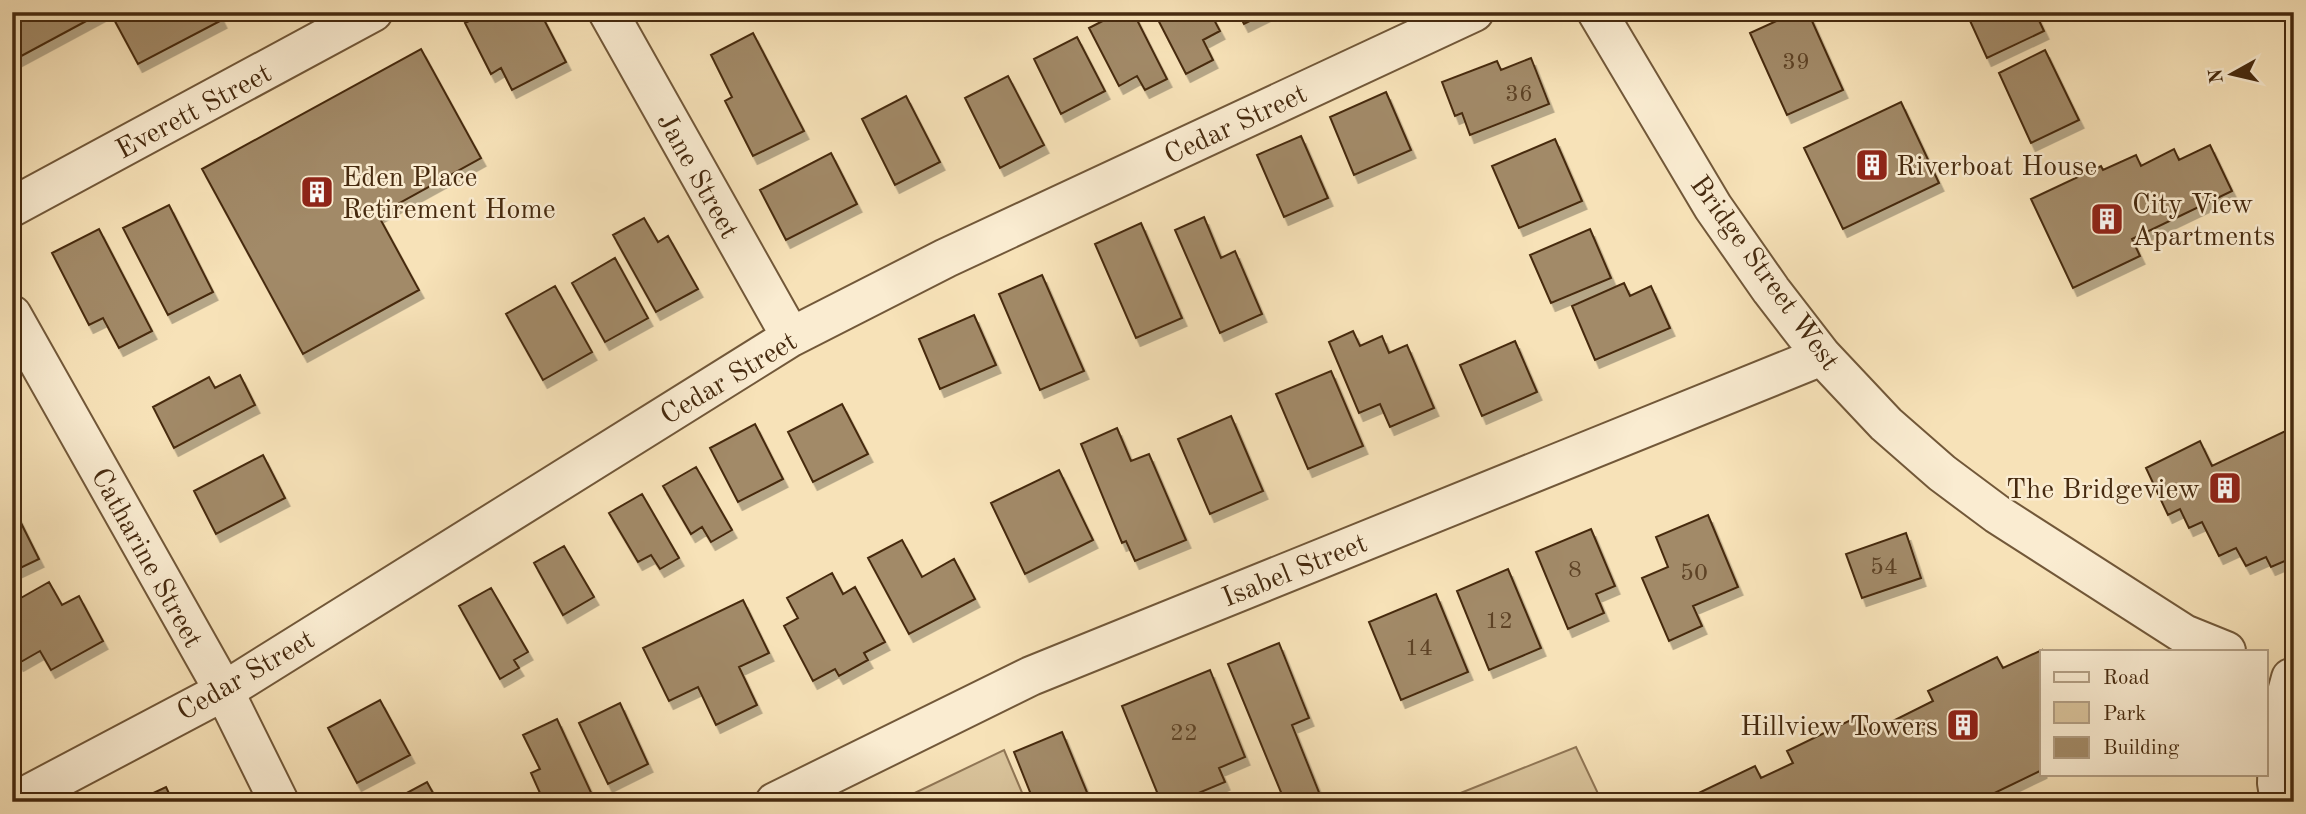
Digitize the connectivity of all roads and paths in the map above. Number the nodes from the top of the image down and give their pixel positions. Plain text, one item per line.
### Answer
1 (373, 12) edge
2 (608, 12) edge
3 (1474, 12) edge
4 (1597, 12) edge
5 (12, 207) edge
6 (12, 315) edge
7 (791, 337) junction
8 (1822, 356) junction
9 (2191, 643) edge
10 (2222, 650) edge
11 (2284, 675) edge
12 (224, 691) junction
13 (2259, 776) edge
14 (14, 802) edge
15 (279, 802) edge
16 (775, 802) edge
17 (2269, 802) edge
18 (2280, 802) edge

1 - 5 street, Everett Street
2 - 7 street, Jane Street
3 - 7 street, Cedar Street
4 - 8 street, Bridge Street West
6 - 12 street, Catharine Street
7 - 12 street, Cedar Street
8 - 9 street, Bridge Street West
8 - 16 street, Isabel Street
9 - 10 street, Bridge Street West
11 - 18 street
12 - 14 street, Cedar Street
12 - 15 street, Catharine Street
13 - 17 street

